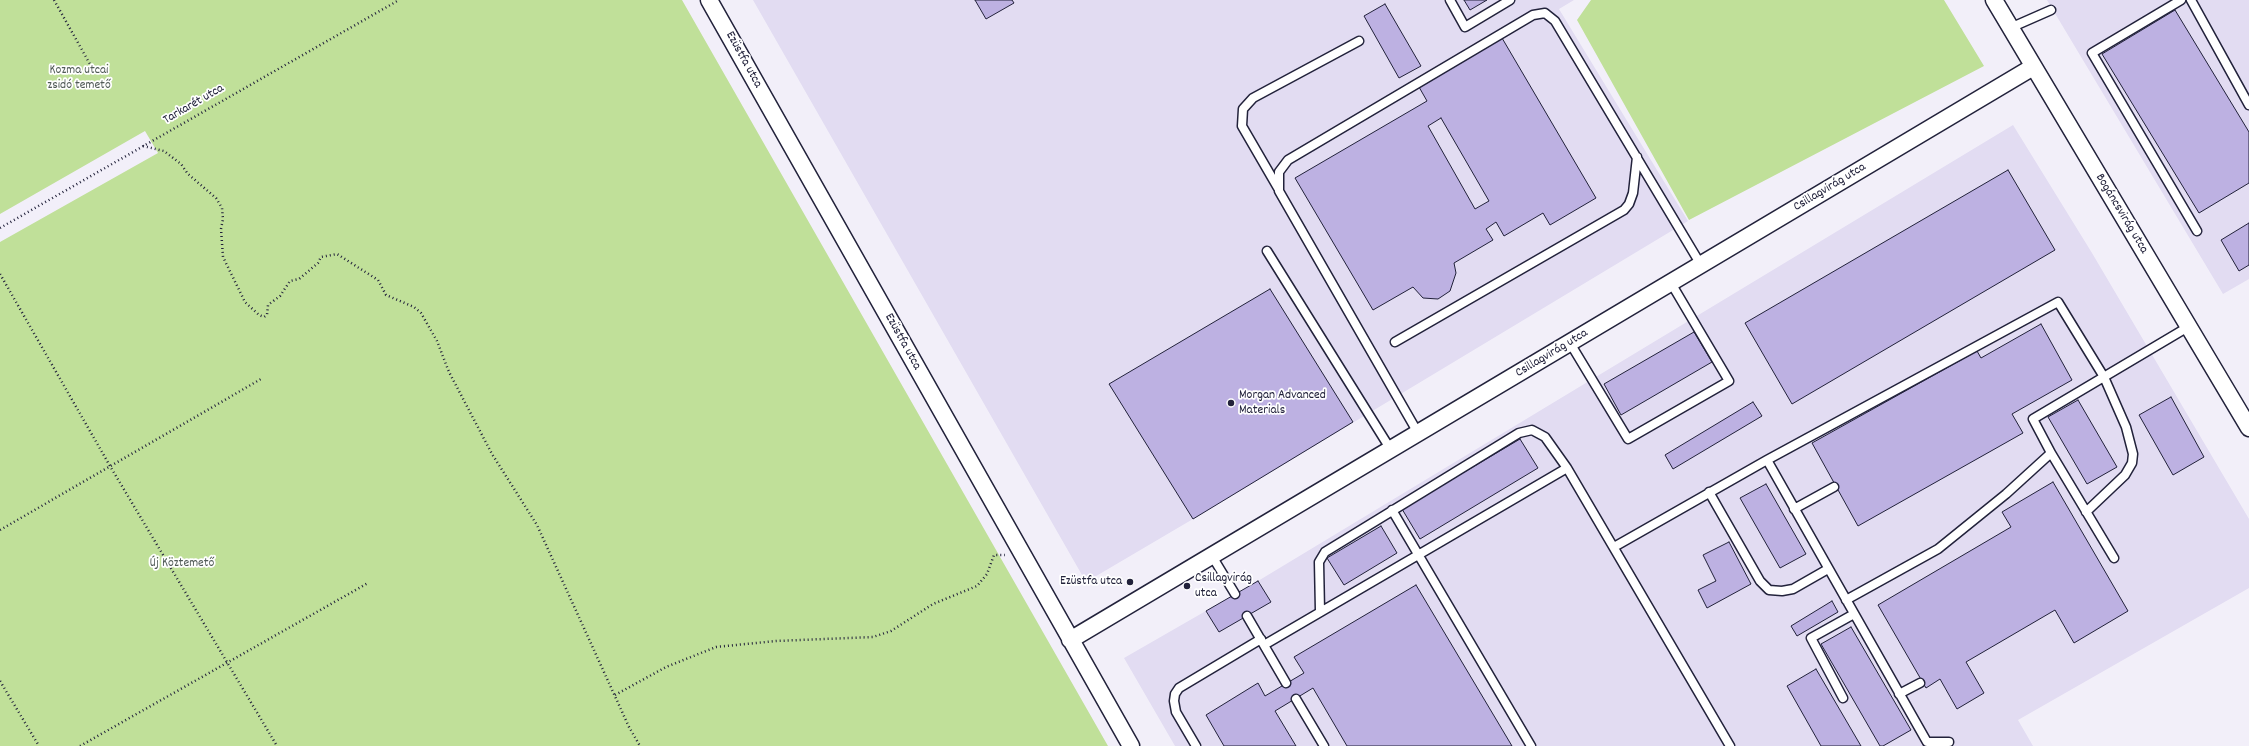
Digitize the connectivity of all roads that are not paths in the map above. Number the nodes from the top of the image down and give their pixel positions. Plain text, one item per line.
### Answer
1 (709, 0) edge
2 (1450, 0) edge
3 (1510, 0) edge
4 (1994, 0) edge
5 (2181, 0) edge
6 (2191, 0) edge
7 (2051, 10) dead end
8 (2010, 28) junction
9 (1359, 41) dead end
10 (2033, 67) junction
11 (2249, 105) edge
12 (1637, 157) junction
13 (1279, 190) junction
14 (2197, 231) dead end
15 (1268, 251) dead end
16 (1700, 265) junction
17 (1670, 283) junction
18 (2188, 327) junction
19 (1395, 342) dead end
20 (1570, 343) junction
21 (2104, 377) junction
22 (2249, 428) edge
23 (1418, 433) junction
24 (1391, 450) junction
25 (2051, 452) junction
26 (1767, 460) junction
27 (1567, 468) junction
28 (1834, 487) dead end
29 (1709, 492) junction
30 (1794, 509) junction
31 (1392, 510) junction
32 (2086, 512) junction
33 (1614, 547) junction
34 (1417, 554) junction
35 (1212, 556) junction
36 (2114, 558) dead end
37 (1828, 569) junction
38 (1234, 594) dead end
39 (1846, 600) junction
40 (1320, 611) junction
41 (1854, 614) junction
42 (1247, 616) dead end
43 (1070, 640) junction
44 (1262, 642) junction
45 (1286, 683) dead end
46 (1920, 683) dead end
47 (1899, 694) junction
48 (1843, 698) dead end
49 (1296, 699) dead end
50 (1949, 742) dead end
51 (1924, 744) edge
52 (1131, 746) edge
53 (1196, 746) edge
54 (1324, 746) edge
55 (1531, 746) edge
56 (1730, 746) edge

1 - 43 street, Ezüstfa utca
2 - 3 lane
4 - 8 street, Bogáncsvirág utca
5 - 14 lane
6 - 11 lane
7 - 8 lane
8 - 10 street, Bogáncsvirág utca
9 - 13 lane
10 - 16 street, Csillagvirág utca
10 - 18 street, Bogáncsvirág utca
12 - 13 lane
12 - 16 lane
12 - 19 lane
13 - 23 lane
15 - 24 lane
16 - 17 street, Csillagvirág utca
17 - 20 street, Csillagvirág utca
17 - 20 lane
18 - 21 lane
18 - 22 street, Bogáncsvirág utca
20 - 23 street, Csillagvirág utca
21 - 25 lane
21 - 26 lane
21 - 32 lane
23 - 24 street, Csillagvirág utca
24 - 35 street, Csillagvirág utca
25 - 32 lane
25 - 39 lane
26 - 29 lane
26 - 30 lane
27 - 31 lane
27 - 33 lane
27 - 34 lane
28 - 30 lane
29 - 33 lane
29 - 37 lane
30 - 37 lane
31 - 34 lane
31 - 40 lane
32 - 36 lane
33 - 56 lane
34 - 40 lane
34 - 55 lane
35 - 38 lane
35 - 43 street, Csillagvirág utca
37 - 39 lane
39 - 41 lane
40 - 44 lane
41 - 47 lane
41 - 48 lane
42 - 44 lane
43 - 52 street, Ezüstfa utca
44 - 45 lane
44 - 53 lane
46 - 47 lane
47 - 51 lane
49 - 54 lane
50 - 51 lane

